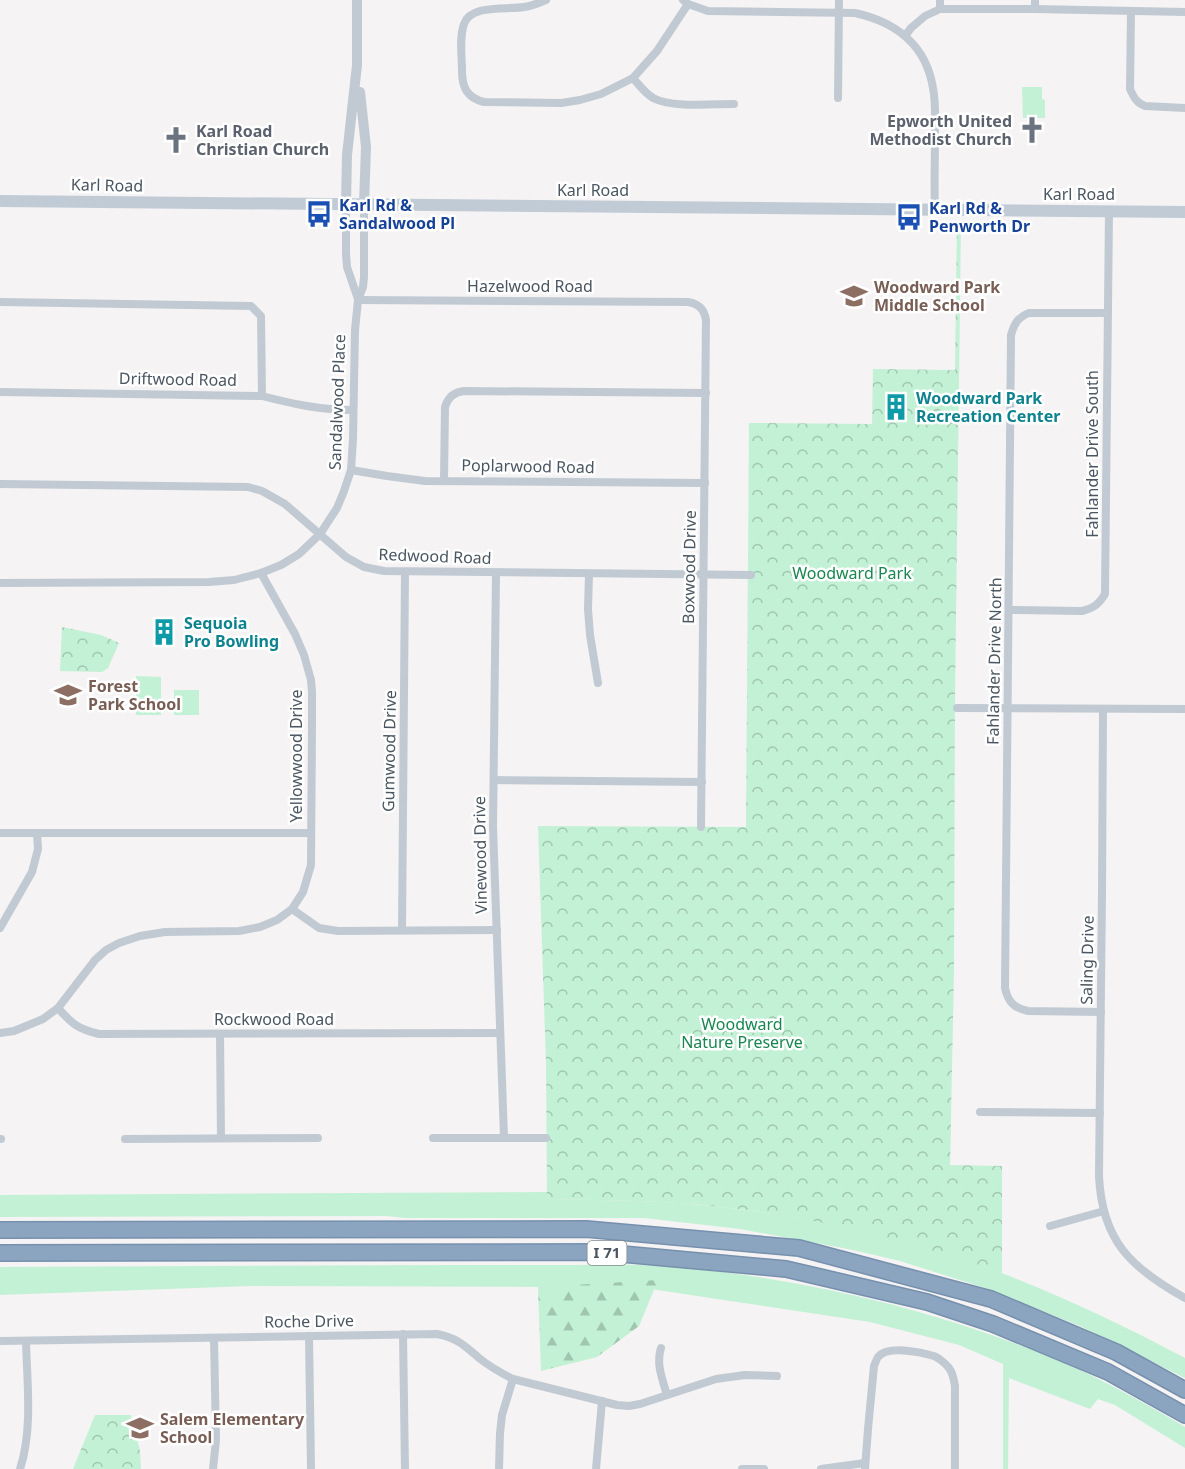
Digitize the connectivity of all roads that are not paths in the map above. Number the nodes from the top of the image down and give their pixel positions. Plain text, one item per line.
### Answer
1 (357, 0) edge
2 (546, 0) edge
3 (839, 0) edge
4 (686, 2) edge
5 (940, 5) edge
6 (1035, 5) edge
7 (838, 12) junction
8 (1131, 12) junction
9 (1185, 12) edge
10 (905, 36) junction
11 (357, 65) junction
12 (633, 78) junction
13 (838, 98) dead end
14 (734, 104) dead end
15 (1185, 108) edge
16 (0, 201) edge
17 (346, 204) junction
18 (364, 204) junction
19 (935, 210) junction
20 (1109, 211) junction
21 (1185, 212) edge
22 (358, 300) junction
23 (0, 302) edge
24 (701, 308) joint
25 (1108, 313) junction
26 (0, 392) edge
27 (706, 393) junction
28 (262, 396) junction
29 (353, 411) junction
30 (351, 470) junction
31 (444, 480) junction
32 (705, 483) junction
33 (0, 484) edge
34 (320, 534) junction
35 (405, 572) junction
36 (261, 573) junction
37 (496, 573) junction
38 (589, 574) junction
39 (704, 575) junction
40 (751, 575) dead end
41 (0, 583) edge
42 (1009, 610) junction
43 (598, 683) dead end
44 (957, 708) dead end
45 (1008, 708) junction
46 (1103, 709) junction
47 (1185, 709) edge
48 (494, 780) junction
49 (702, 782) junction
50 (701, 827) dead end
51 (311, 832) junction
52 (0, 833) edge
53 (37, 833) junction
54 (292, 909) junction
55 (0, 928) edge
56 (402, 930) junction
57 (497, 930) junction
58 (58, 1008) junction
59 (1101, 1012) junction
60 (0, 1033) edge
61 (500, 1033) junction
62 (220, 1034) junction
63 (980, 1112) dead end
64 (1100, 1113) junction
65 (504, 1137) junction
66 (221, 1138) junction
67 (318, 1138) dead end
68 (433, 1138) dead end
69 (546, 1138) dead end
70 (125, 1139) dead end
71 (1104, 1211) junction
72 (1050, 1226) dead end
73 (0, 1230) edge
74 (0, 1253) edge
75 (1185, 1298) edge
76 (403, 1334) junction
77 (309, 1336) junction
78 (214, 1338) junction
79 (0, 1341) edge
80 (26, 1341) junction
81 (661, 1348) dead end
82 (777, 1376) dead end
83 (513, 1379) junction
84 (1185, 1390) edge
85 (667, 1395) junction
86 (602, 1401) junction
87 (1185, 1415) edge
88 (865, 1466) edge
89 (20, 1469) edge
90 (213, 1469) edge
91 (311, 1469) edge
92 (405, 1469) edge
93 (500, 1469) edge
94 (597, 1469) edge
95 (742, 1469) edge
96 (764, 1469) edge
97 (820, 1469) edge
98 (955, 1469) edge

1 - 11 street, Sandalwood Place
2 - 12 street
3 - 7 street
4 - 7 street
4 - 12 street
5 - 6 street
5 - 10 street
6 - 8 street
7 - 10 street
7 - 13 street
8 - 9 street
8 - 15 street
10 - 19 street
11 - 17 street, Sandalwood Place
11 - 18 street, Sandalwood Place
12 - 14 street
16 - 17 main road, Karl Road
17 - 18 main road, Karl Road
17 - 22 street, Sandalwood Place
18 - 19 main road, Karl Road
18 - 22 street, Sandalwood Place
19 - 20 main road, Karl Road
20 - 21 main road, Karl Road
20 - 25 street, Fahlander Drive South
22 - 24 street, Hazelwood Road
22 - 29 street, Sandalwood Place
23 - 28 street
24 - 27 street, Boxwood Drive
25 - 42 street, Fahlander Drive South
25 - 42 street, Fahlander Drive North
26 - 28 street, Driftwood Road
27 - 31 street
27 - 32 street, Boxwood Drive
28 - 29 street, Driftwood Road
29 - 30 street, Sandalwood Place
30 - 31 street, Poplarwood Road
30 - 34 street, Sandalwood Place
31 - 32 street, Poplarwood Road
32 - 39 street, Boxwood Drive
33 - 34 street, Redwood Road
34 - 35 street, Redwood Road
34 - 36 street, Sandalwood Place
35 - 37 street, Redwood Road
35 - 56 street, Gumwood Drive
36 - 41 street, Sandalwood Place
36 - 51 street, Yellowwood Drive
37 - 38 street, Redwood Road
37 - 48 street, Vinewood Drive
38 - 39 street, Redwood Road
38 - 43 street
39 - 40 street, Redwood Road
39 - 49 street, Boxwood Drive
42 - 45 street, Fahlander Drive North
44 - 45 street
45 - 46 street
45 - 59 street, Fahlander Drive North
46 - 47 street
46 - 59 street, Saling Drive
48 - 49 street
48 - 57 street, Vinewood Drive
49 - 50 street, Boxwood Drive
51 - 53 street
51 - 54 street, Yellowwood Drive
52 - 53 street
53 - 55 street
54 - 56 street
54 - 58 street
56 - 57 street
57 - 61 street, Vinewood Drive
58 - 60 street
58 - 62 street, Rockwood Road
59 - 64 street, Saling Drive
61 - 62 street, Rockwood Road
61 - 65 street, Vinewood Drive
62 - 66 street
63 - 64 street
64 - 71 street, Saling Drive
65 - 68 street
65 - 69 street
66 - 67 street
66 - 70 street
71 - 72 street
71 - 75 street, Saling Drive
73 - 84 highway, I 71
74 - 87 highway, I 71
76 - 77 street, Roche Drive
76 - 83 street, Roche Drive
76 - 92 street
77 - 78 street, Roche Drive
77 - 91 street
78 - 80 street, Roche Drive
78 - 90 street
79 - 80 street, Roche Drive
80 - 89 street
81 - 85 street
82 - 85 street, Roche Drive
83 - 86 street, Roche Drive
83 - 93 street
85 - 86 street, Roche Drive
86 - 94 street
88 - 97 street
88 - 98 street
95 - 96 street

